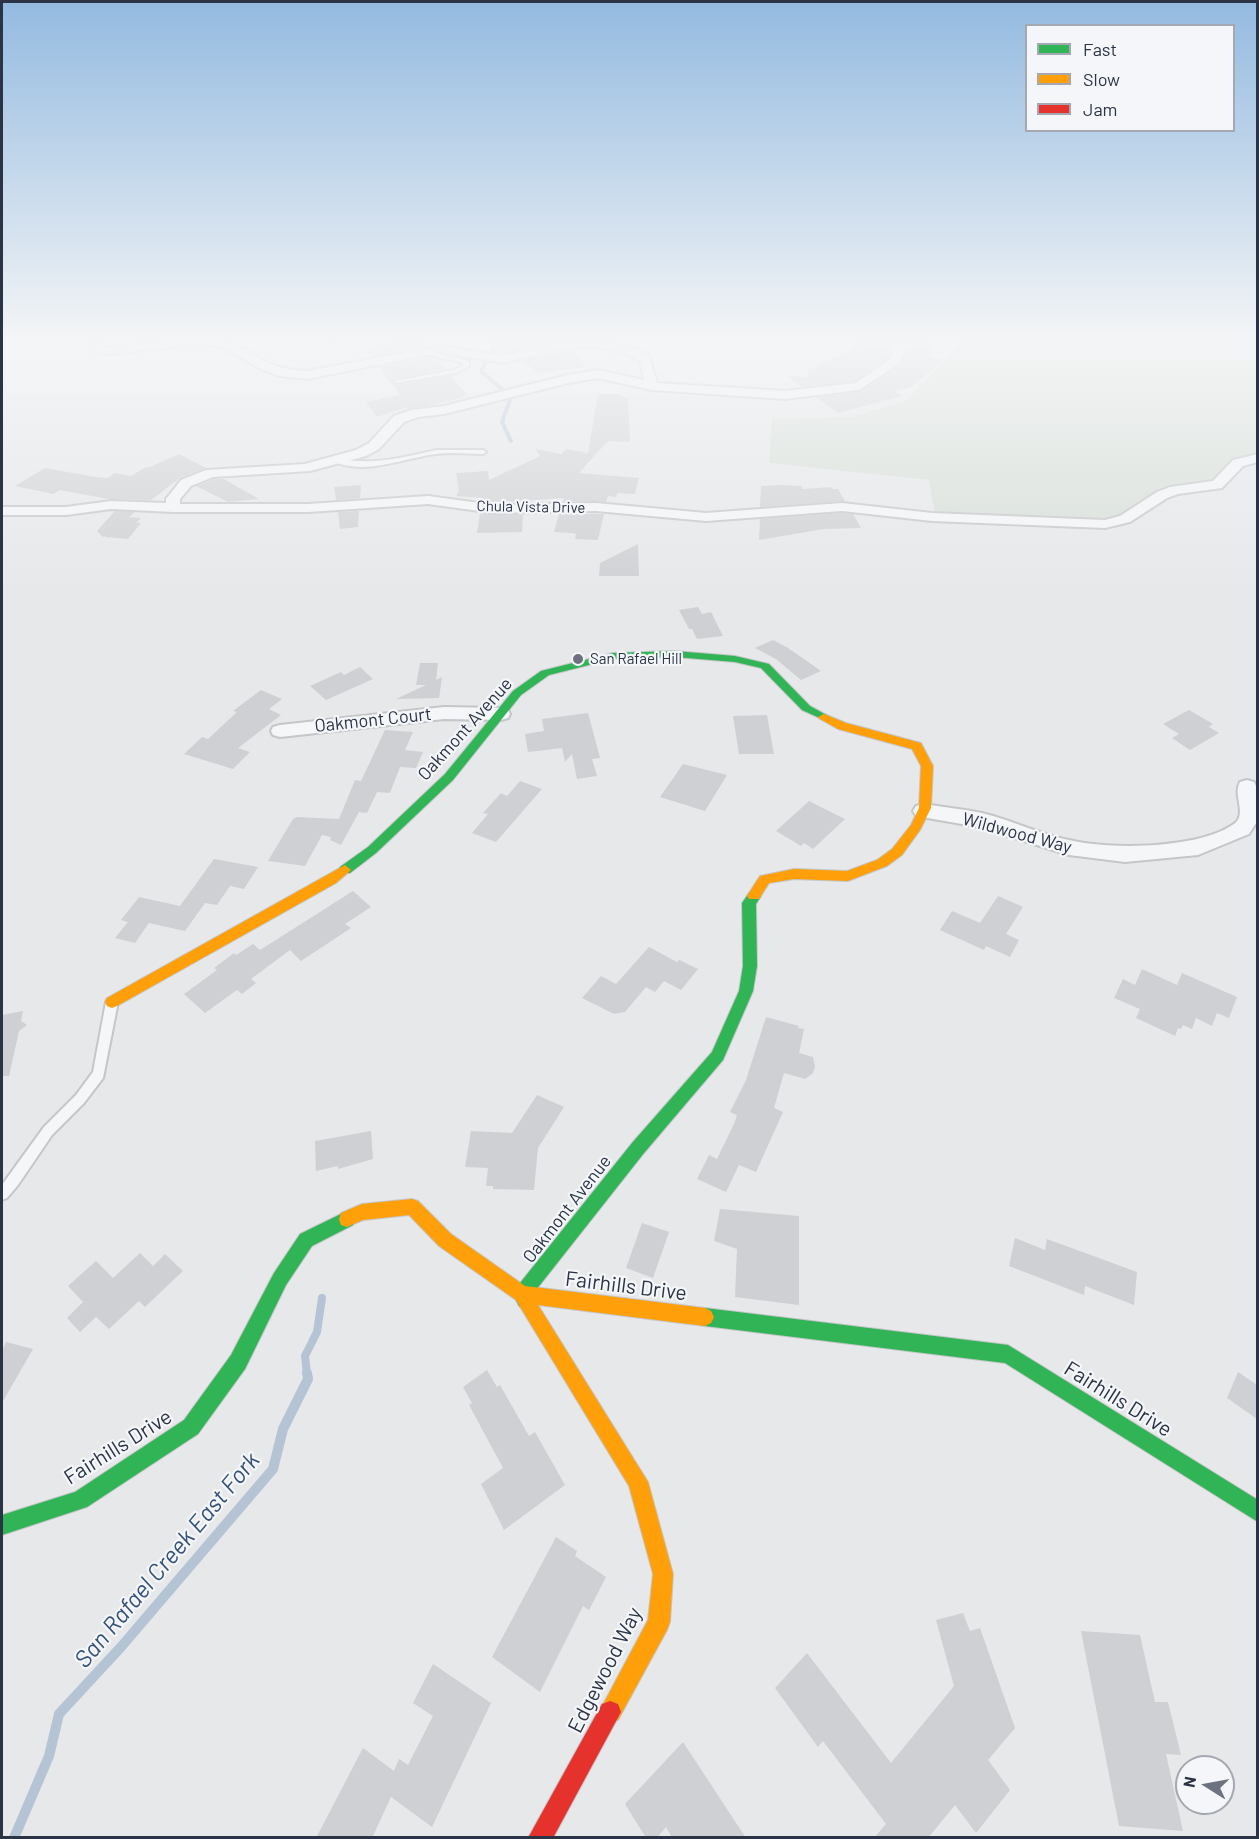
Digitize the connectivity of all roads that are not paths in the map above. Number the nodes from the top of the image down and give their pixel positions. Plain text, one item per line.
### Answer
1 (395, 424) edge
2 (483, 452) dead end
3 (1257, 458) edge
4 (334, 460) junction
5 (172, 508) junction
6 (2, 511) edge
7 (501, 714) junction
8 (280, 731) dead end
9 (1247, 787) dead end
10 (923, 811) junction
11 (112, 1002) joint
12 (2, 1194) edge
13 (522, 1294) junction
14 (1257, 1512) edge
15 (2, 1525) edge
16 (540, 1838) edge

1 - 4 street
2 - 4 lane
3 - 5 street, Chula Vista Drive
4 - 5 street
5 - 6 street, Chula Vista Drive
7 - 8 street, Oakmont Court
7 - 10 street, Oakmont Avenue
7 - 11 street, Oakmont Avenue
9 - 10 street, Wildwood Way
10 - 13 street, Oakmont Avenue
11 - 12 lane
13 - 14 street, Fairhills Drive
13 - 15 street, Fairhills Drive
13 - 16 street, Edgewood Way

